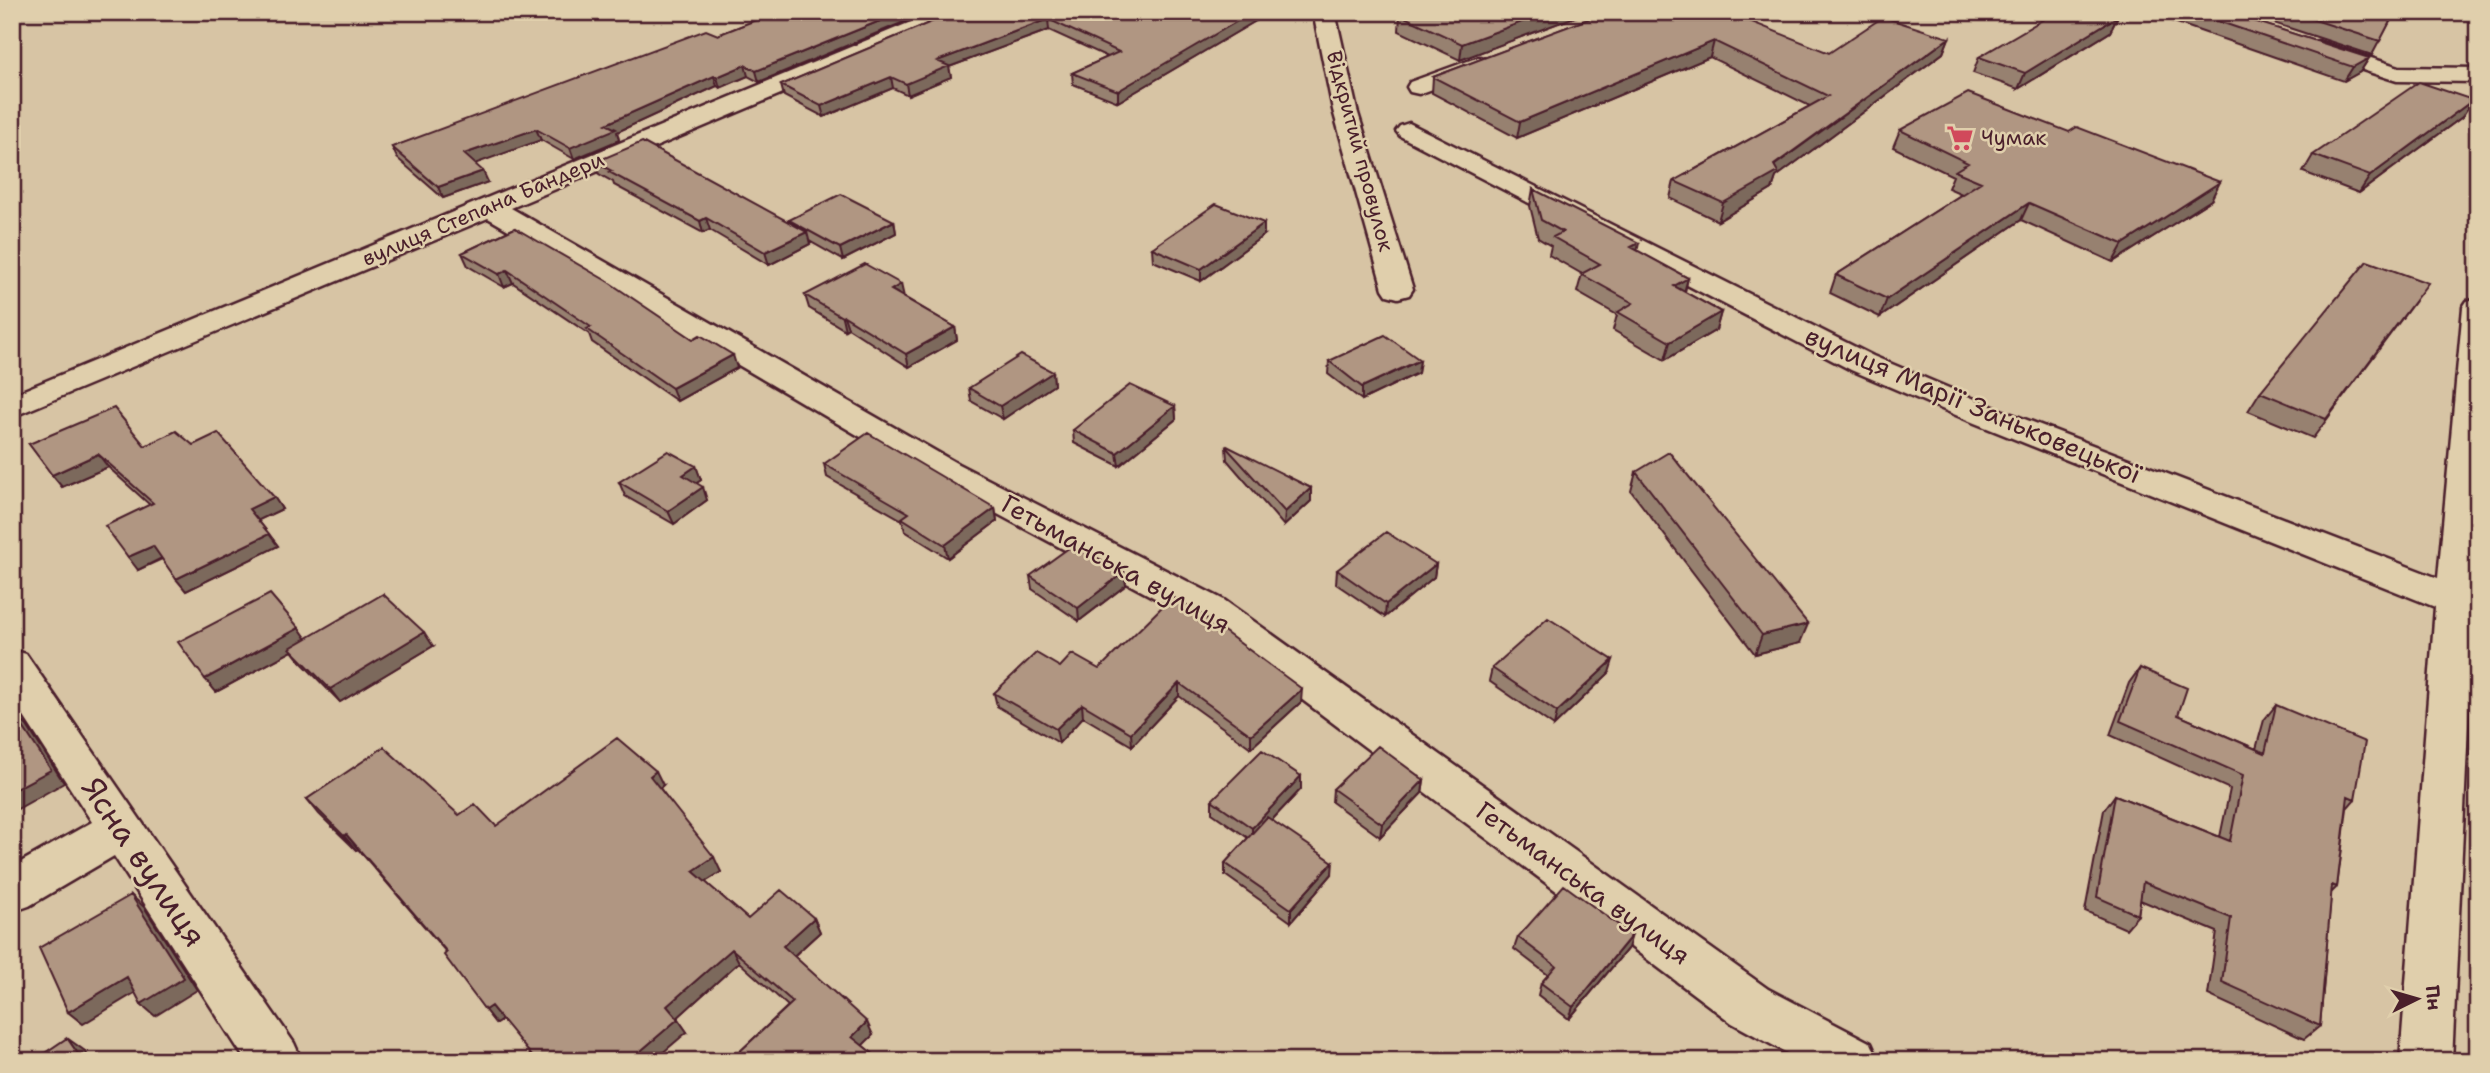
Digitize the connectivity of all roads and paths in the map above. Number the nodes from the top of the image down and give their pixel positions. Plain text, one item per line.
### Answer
1 (955, 12) edge
2 (1324, 12) edge
3 (2297, 41) edge
4 (1506, 54) edge
5 (2478, 75) edge
6 (1419, 87) dead end
7 (1409, 131) dead end
8 (488, 206) junction
9 (1398, 289) dead end
10 (2478, 307) edge
11 (12, 407) edge
12 (2466, 605) edge
13 (12, 664) edge
14 (122, 828) junction
15 (12, 891) edge
16 (276, 1061) edge
17 (1853, 1061) edge
18 (2426, 1061) edge

1 - 8 street, вулиця Степана Бандери
2 - 9 street, Відкритий провулок
3 - 5 street
4 - 6 street
7 - 12 street, вулиця Марії Заньковецької
8 - 11 street, вулиця Степана Бандери
8 - 17 street, Гетьманська вулиця
10 - 12 street
12 - 18 street
13 - 14 street, Ясна вулиця
14 - 15 street
14 - 16 street, Ясна вулиця

